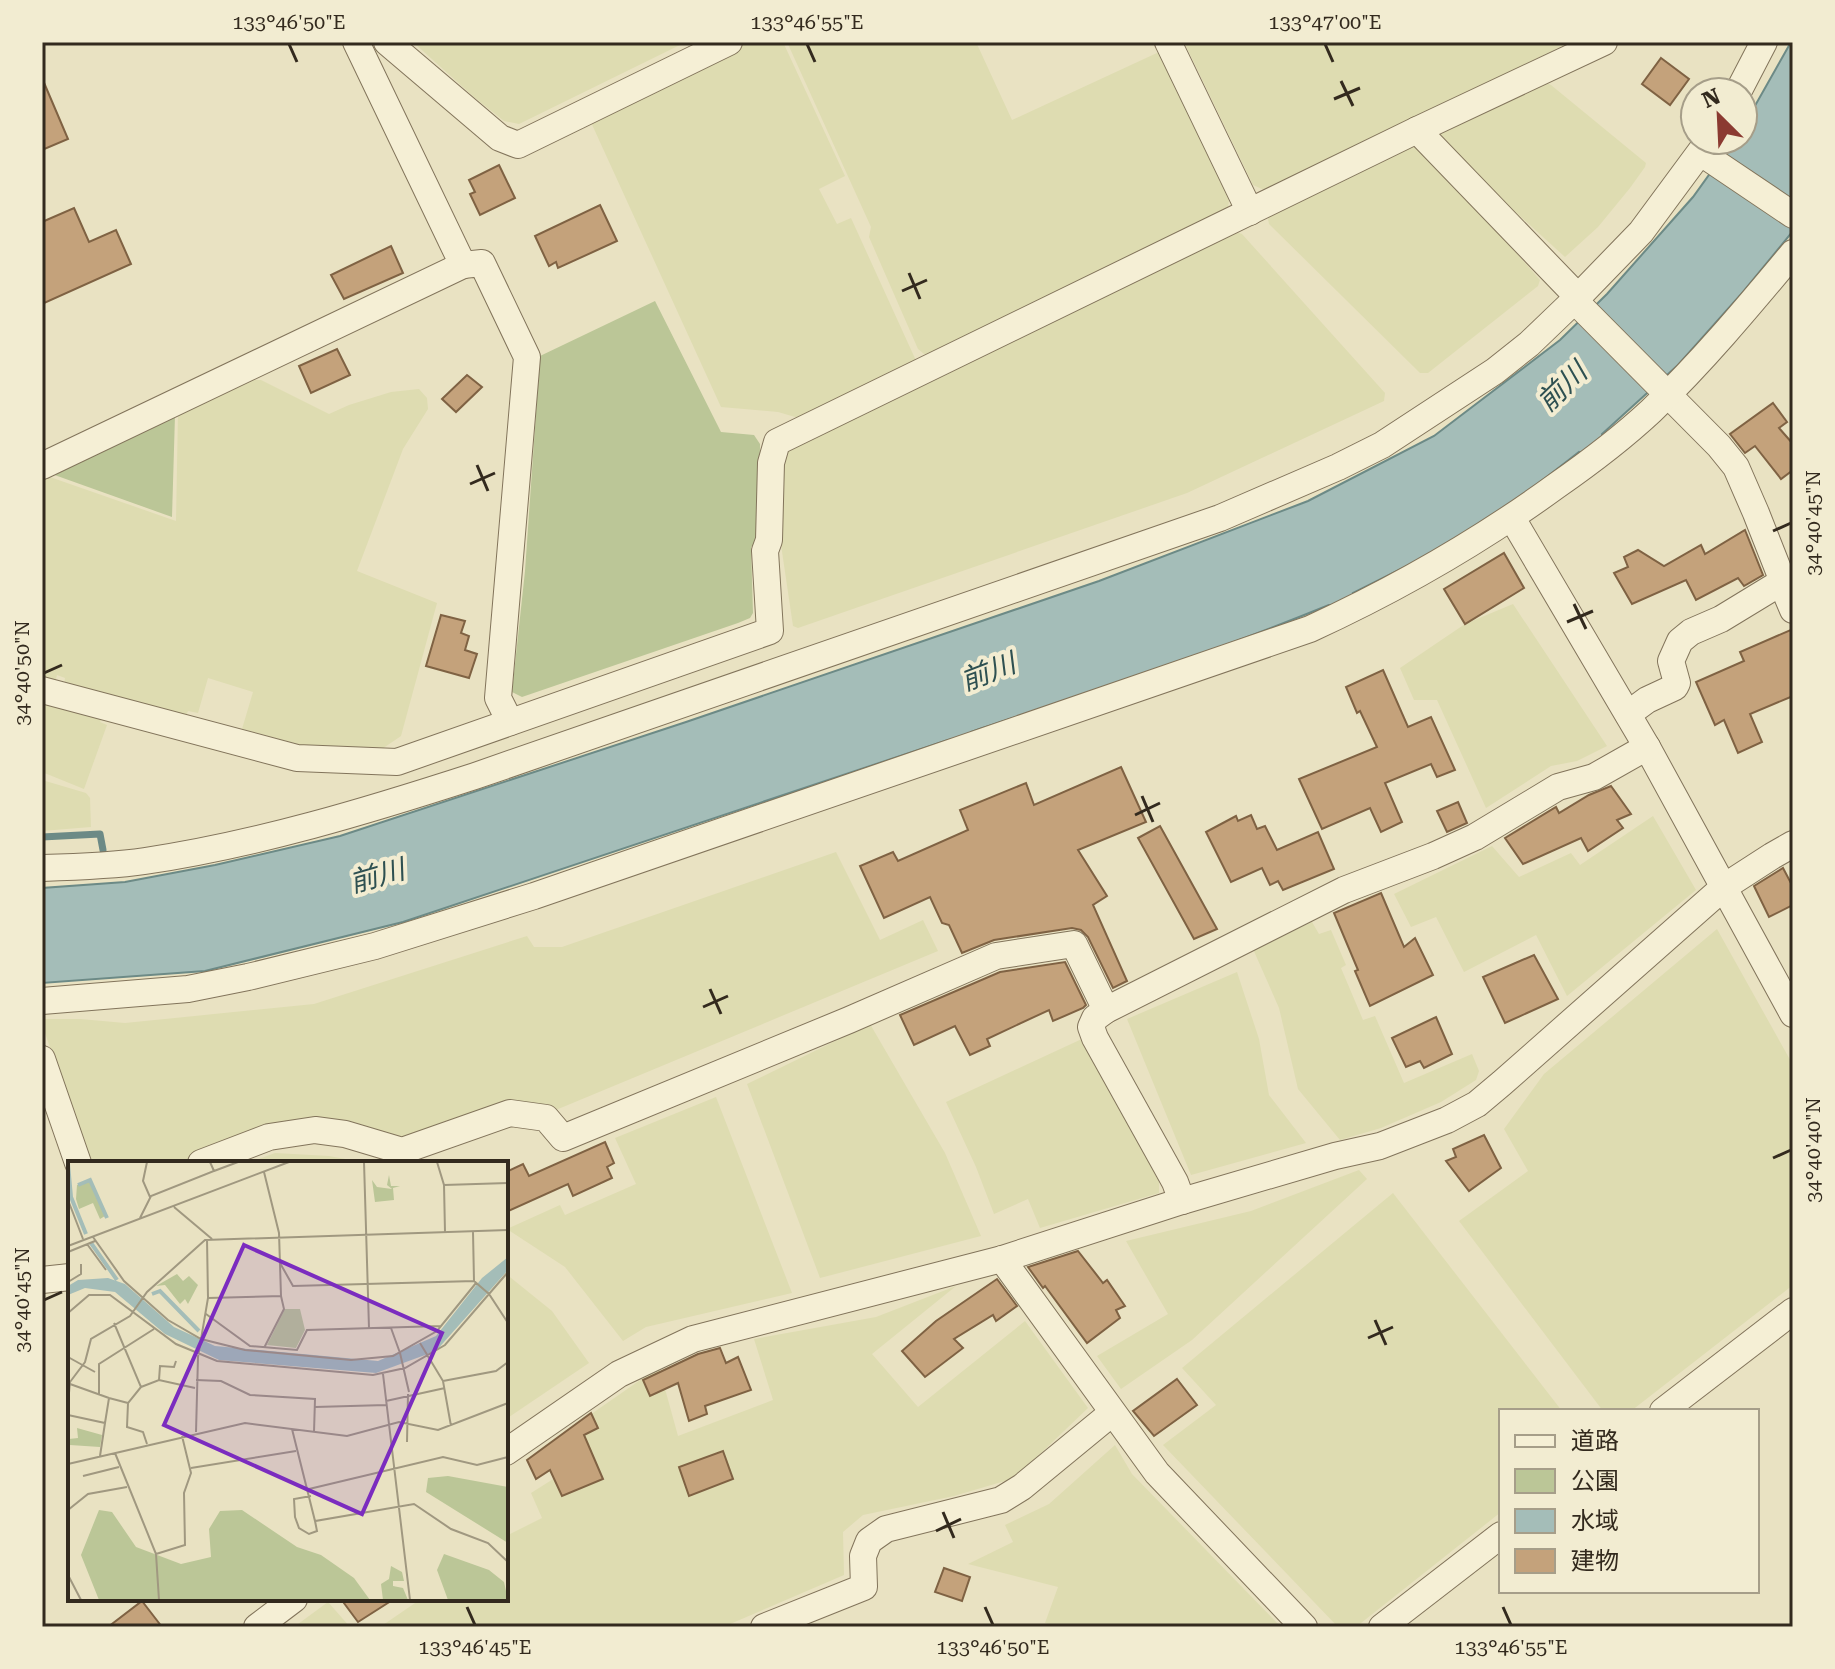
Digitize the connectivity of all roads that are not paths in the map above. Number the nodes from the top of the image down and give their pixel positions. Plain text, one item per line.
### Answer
1 (356, 42) edge
2 (387, 42) edge
3 (729, 42) edge
4 (1168, 42) edge
5 (1604, 42) edge
6 (1764, 42) edge
7 (1746, 76) edge
8 (1417, 130) junction
9 (1702, 156) edge
10 (1713, 156) edge
11 (1250, 212) junction
12 (1793, 215) edge
13 (1793, 253) edge
14 (463, 265) junction
15 (1578, 301) junction
16 (1663, 391) junction
17 (42, 466) edge
18 (1512, 518) junction
19 (1784, 572) edge
20 (1793, 610) edge
21 (42, 690) edge
22 (1628, 714) junction
23 (510, 722) junction
24 (1647, 747) junction
25 (1793, 844) edge
26 (42, 868) edge
27 (1724, 887) junction
28 (42, 1001) edge
29 (1106, 1010) junction
30 (1793, 1014) edge
31 (42, 1059) edge
32 (77, 1161) edge
33 (206, 1161) edge
34 (1182, 1201) junction
35 (1002, 1259) junction
36 (68, 1277) edge
37 (42, 1280) edge
38 (1793, 1311) edge
39 (1666, 1409) edge
40 (1112, 1413) junction
41 (508, 1451) edge
42 (1499, 1537) edge
43 (764, 1627) edge
44 (1304, 1627) edge
45 (1382, 1627) edge

1 - 14 street
2 - 3 street
4 - 11 street
5 - 8 street
6 - 7 street
8 - 11 street
8 - 15 street
9 - 15 street
10 - 12 street
11 - 23 street
13 - 16 street
14 - 17 street
14 - 23 street
15 - 16 street
15 - 26 street
16 - 18 street
16 - 19 street
18 - 22 street
18 - 28 street
19 - 20 street
19 - 22 street
21 - 23 street
22 - 24 street
24 - 27 street
24 - 29 street
25 - 27 street
27 - 30 street
27 - 34 street
29 - 33 street
29 - 34 street
31 - 32 street
34 - 35 street
35 - 40 street
35 - 41 street
36 - 37 street
38 - 39 street
40 - 43 street
40 - 44 street
42 - 45 street

